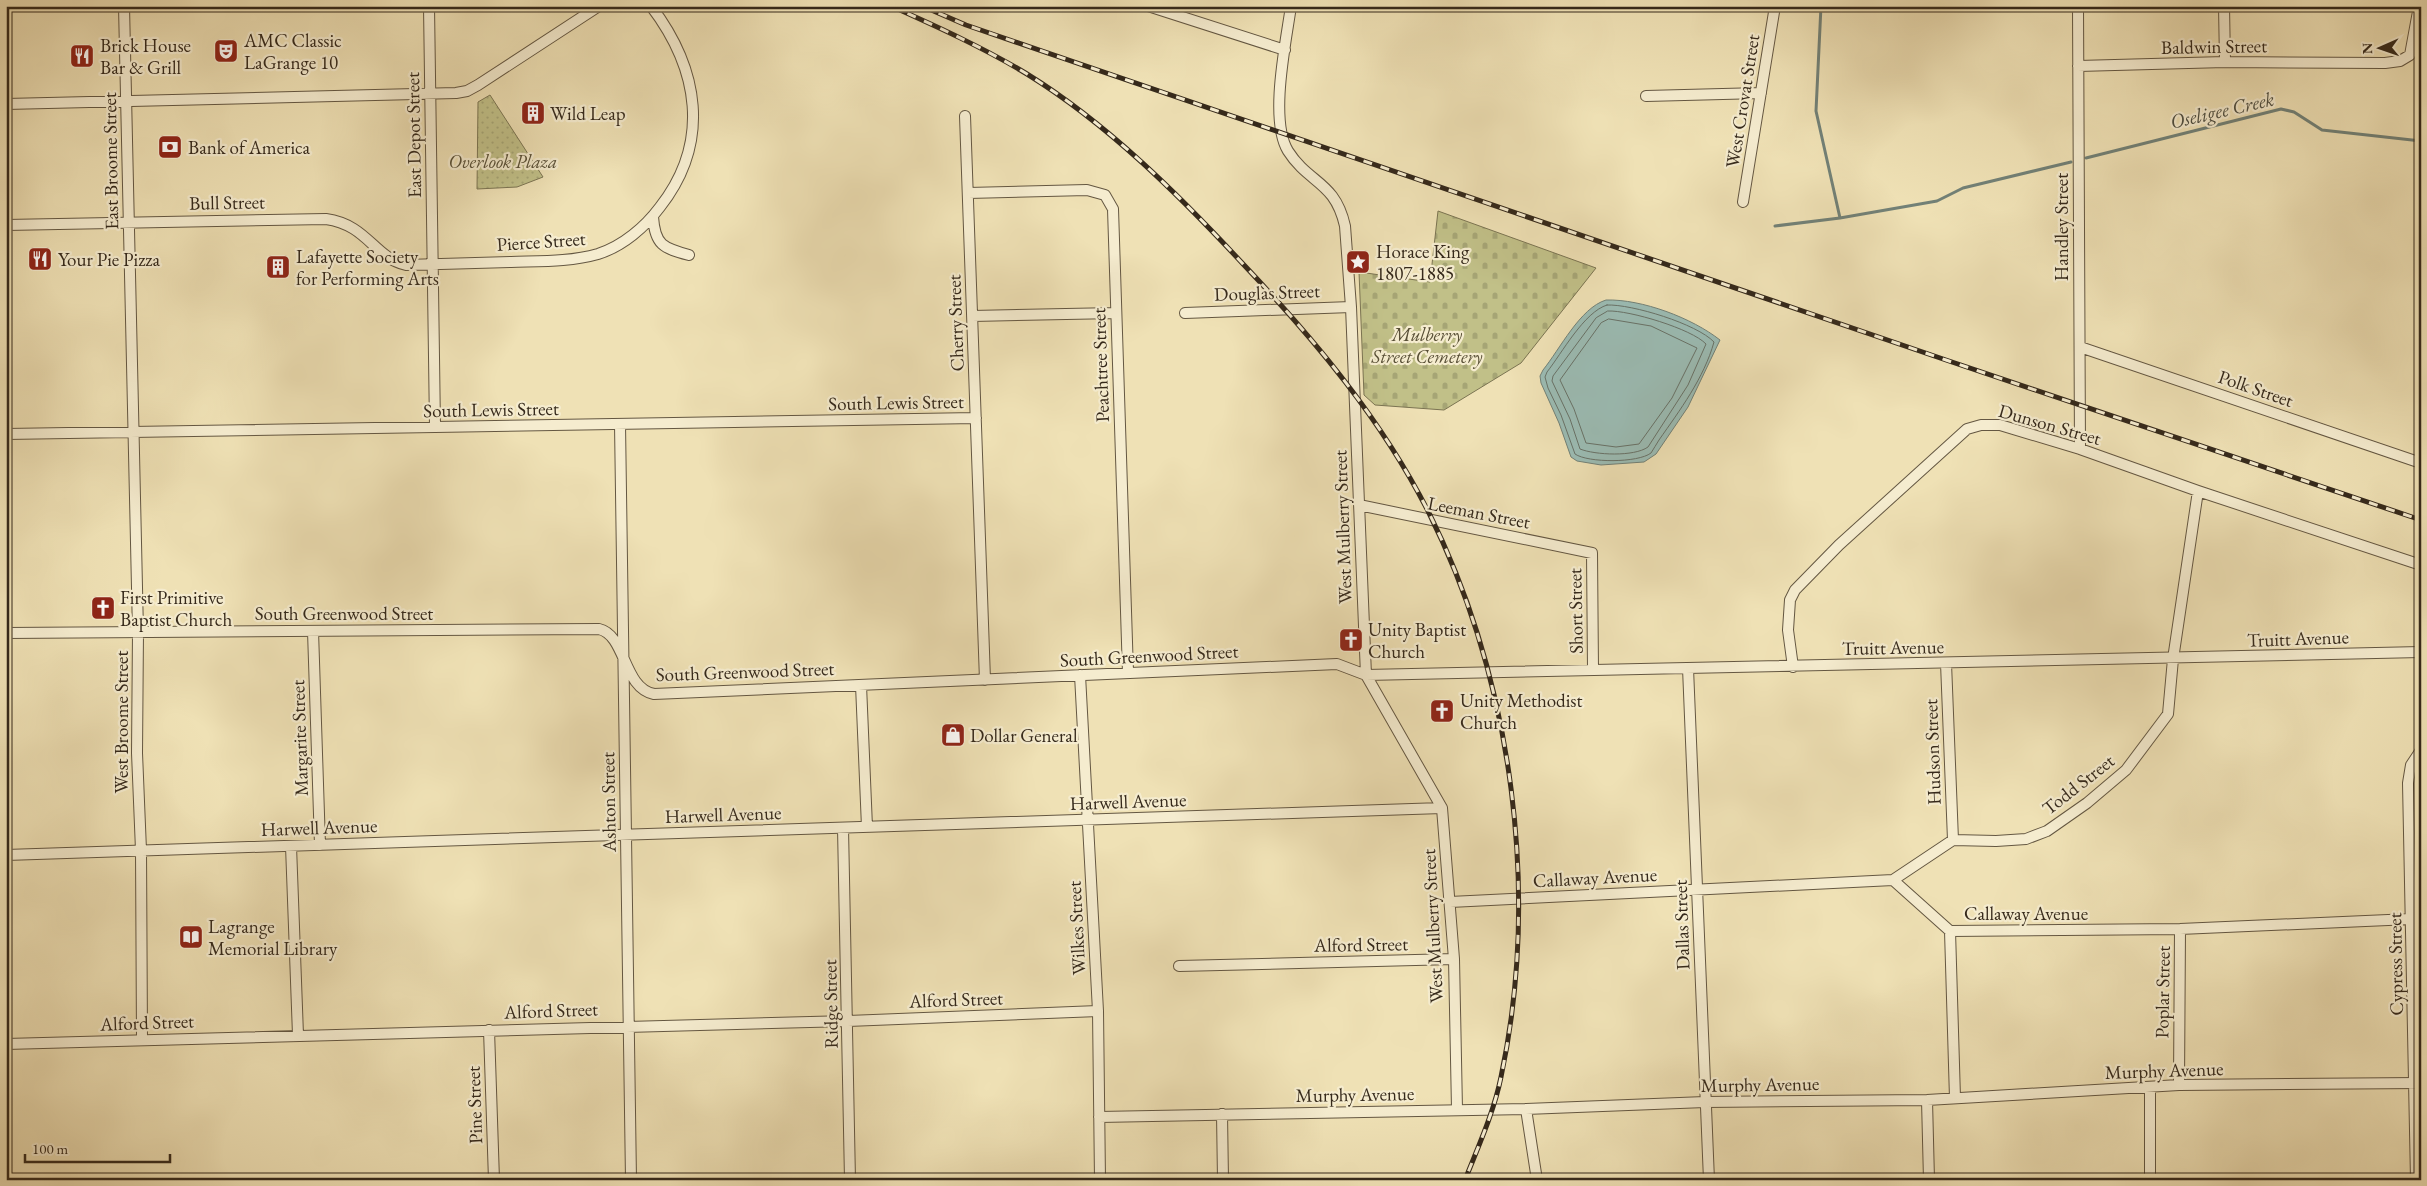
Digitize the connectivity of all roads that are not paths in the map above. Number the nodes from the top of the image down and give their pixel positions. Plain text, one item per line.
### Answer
1 (124, 6) edge
2 (429, 6) edge
3 (599, 6) edge
4 (1148, 6) edge
5 (1291, 6) edge
6 (1775, 6) edge
7 (2078, 6) edge
8 (2224, 6) edge
9 (2419, 6) edge
10 (653, 8) edge
11 (1285, 50) junction
12 (2225, 62) junction
13 (2078, 66) junction
14 (1761, 93) junction
15 (430, 94) junction
16 (1646, 96) dead end
17 (127, 102) junction
18 (6, 104) edge
19 (965, 116) dead end
20 (968, 193) junction
21 (1743, 202) dead end
22 (653, 217) junction
23 (129, 222) junction
24 (6, 225) edge
25 (689, 255) dead end
26 (433, 264) junction
27 (1351, 307) junction
28 (1184, 312) dead end
29 (1116, 313) junction
30 (972, 316) junction
31 (2080, 347) junction
32 (132, 375) joint
33 (976, 418) junction
34 (620, 424) junction
35 (435, 427) junction
36 (133, 432) junction
37 (6, 434) edge
38 (2080, 448) junction
39 (2421, 463) edge
40 (2198, 491) junction
41 (1359, 505) junction
42 (1592, 552) joint
43 (2421, 565) edge
44 (313, 631) junction
45 (138, 632) junction
46 (6, 633) edge
47 (2421, 652) edge
48 (2173, 659) junction
49 (624, 660) junction
50 (1946, 663) junction
51 (1793, 667) junction
52 (1688, 668) junction
53 (1593, 670) junction
54 (1128, 673) junction
55 (1080, 675) junction
56 (1366, 675) junction
57 (985, 680) junction
58 (861, 685) junction
59 (2421, 750) edge
60 (1442, 808) junction
61 (1088, 820) junction
62 (867, 827) junction
63 (843, 828) junction
64 (626, 835) junction
65 (1952, 840) junction
66 (320, 845) junction
67 (291, 846) junction
68 (141, 850) junction
69 (6, 855) edge
70 (1892, 880) junction
71 (1697, 889) junction
72 (1450, 902) junction
73 (2411, 919) junction
74 (2180, 929) junction
75 (1950, 931) junction
76 (1454, 959) junction
77 (1179, 966) dead end
78 (1098, 1011) junction
79 (848, 1021) junction
80 (629, 1025) junction
81 (489, 1030) junction
82 (298, 1035) junction
83 (142, 1039) junction
84 (6, 1044) edge
85 (2417, 1084) edge
86 (2178, 1085) junction
87 (2150, 1088) junction
88 (1955, 1098) junction
89 (1927, 1100) junction
90 (1705, 1102) junction
91 (1456, 1109) junction
92 (1526, 1109) junction
93 (1222, 1114) junction
94 (1099, 1118) junction
95 (494, 1180) edge
96 (631, 1180) edge
97 (850, 1180) edge
98 (1100, 1180) edge
99 (1223, 1180) edge
100 (1537, 1180) edge
101 (1709, 1180) edge
102 (1929, 1180) edge
103 (2150, 1180) edge
104 (2416, 1180) edge

1 - 17 street, East Broome Street
2 - 15 street, East Depot Street
3 - 15 street
4 - 11 street
5 - 11 street, West Mulberry Street
6 - 14 street, West Crovat Street
7 - 13 street, Handley Street
8 - 12 street
9 - 12 street, Baldwin Street
10 - 22 street, Pierce Street
11 - 27 street, West Mulberry Street
12 - 13 street, Baldwin Street
13 - 31 street, Handley Street
14 - 16 street
14 - 21 street, West Crovat Street
15 - 17 street
15 - 26 street, East Depot Street
17 - 18 street
17 - 23 street, East Broome Street
19 - 20 street, Cherry Street
20 - 29 street, Peachtree Street
20 - 30 street, Cherry Street
22 - 25 street
22 - 26 street, Pierce Street
23 - 24 street, Bull Street
23 - 26 street, Bull Street
23 - 32 street, East Broome Street
26 - 35 street, East Depot Street
27 - 28 street, Douglas Street
27 - 41 street, West Mulberry Street
29 - 30 street
29 - 54 street, Peachtree Street
30 - 33 street, Cherry Street
31 - 38 street, Handley Street
31 - 39 street, Polk Street
32 - 36 street, West Broome Street
33 - 34 street, South Lewis Street
33 - 57 street, Cherry Street
34 - 35 street, South Lewis Street
34 - 49 street, Ashton Street
35 - 36 street, South Lewis Street
36 - 37 street, South Lewis Street
36 - 45 street, West Broome Street
38 - 40 street, Dunson Street
38 - 51 street, Dunson Street
40 - 43 street, Dunson Street
40 - 48 street, Todd Street
41 - 42 street, Leeman Street
41 - 56 street, West Mulberry Street
42 - 53 street, Short Street
44 - 45 street, South Greenwood Street
44 - 49 street, South Greenwood Street
44 - 66 street, Margarite Street
45 - 46 street, South Greenwood Street
45 - 68 street, West Broome Street
47 - 48 street, Truitt Avenue
48 - 50 street, Truitt Avenue
48 - 65 street, Todd Street
49 - 58 street, South Greenwood Street
49 - 64 street, Ashton Street
50 - 51 street, Truitt Avenue
50 - 65 street, Hudson Street
51 - 52 street, Truitt Avenue
52 - 53 street, Truitt Avenue
52 - 71 street, Dallas Street
53 - 56 street, Truitt Avenue
54 - 55 street, South Greenwood Street
54 - 56 street, South Greenwood Street
55 - 57 street, South Greenwood Street
55 - 61 street, Wilkes Street
56 - 60 street, West Mulberry Street
57 - 58 street, South Greenwood Street
58 - 62 street
59 - 73 street, Cypress Street
60 - 61 street, Harwell Avenue
60 - 72 street, West Mulberry Street
61 - 62 street, Harwell Avenue
61 - 78 street, Wilkes Street
62 - 63 street, Harwell Avenue
63 - 64 street, Harwell Avenue
63 - 79 street, Ridge Street
64 - 66 street, Harwell Avenue
64 - 80 street, Ashton Street
65 - 70 street
66 - 67 street, Harwell Avenue
67 - 68 street, Harwell Avenue
67 - 82 street
68 - 69 street, Harwell Avenue
68 - 83 street, West Broome Street
70 - 71 street, Callaway Avenue
70 - 75 street, Callaway Avenue
71 - 72 street, Callaway Avenue
71 - 90 street, Dallas Street
72 - 76 street, West Mulberry Street
73 - 74 street, Callaway Avenue
73 - 85 street, Cypress Street
74 - 75 street, Callaway Avenue
74 - 86 street, Poplar Street
75 - 88 street
76 - 77 street, Alford Street
76 - 91 street, West Mulberry Street
78 - 79 street, Alford Street
78 - 94 street, Wilkes Street
79 - 80 street, Alford Street
79 - 97 street, Ridge Street
80 - 81 street, Alford Street
80 - 96 street, Ashton Street
81 - 82 street, Alford Street
81 - 95 street, Pine Street
82 - 83 street, Alford Street
83 - 84 street, Alford Street
85 - 86 street, Murphy Avenue
85 - 104 street, Cypress Street
86 - 87 street, Murphy Avenue
87 - 88 street, Murphy Avenue
87 - 103 street
88 - 89 street, Murphy Avenue
89 - 90 street, Murphy Avenue
89 - 102 street
90 - 92 street, Murphy Avenue
90 - 101 street, Dallas Street
91 - 92 street, Murphy Avenue
91 - 93 street, Murphy Avenue
92 - 100 street
93 - 94 street, Murphy Avenue
93 - 99 street
94 - 98 street, Wilkes Street

